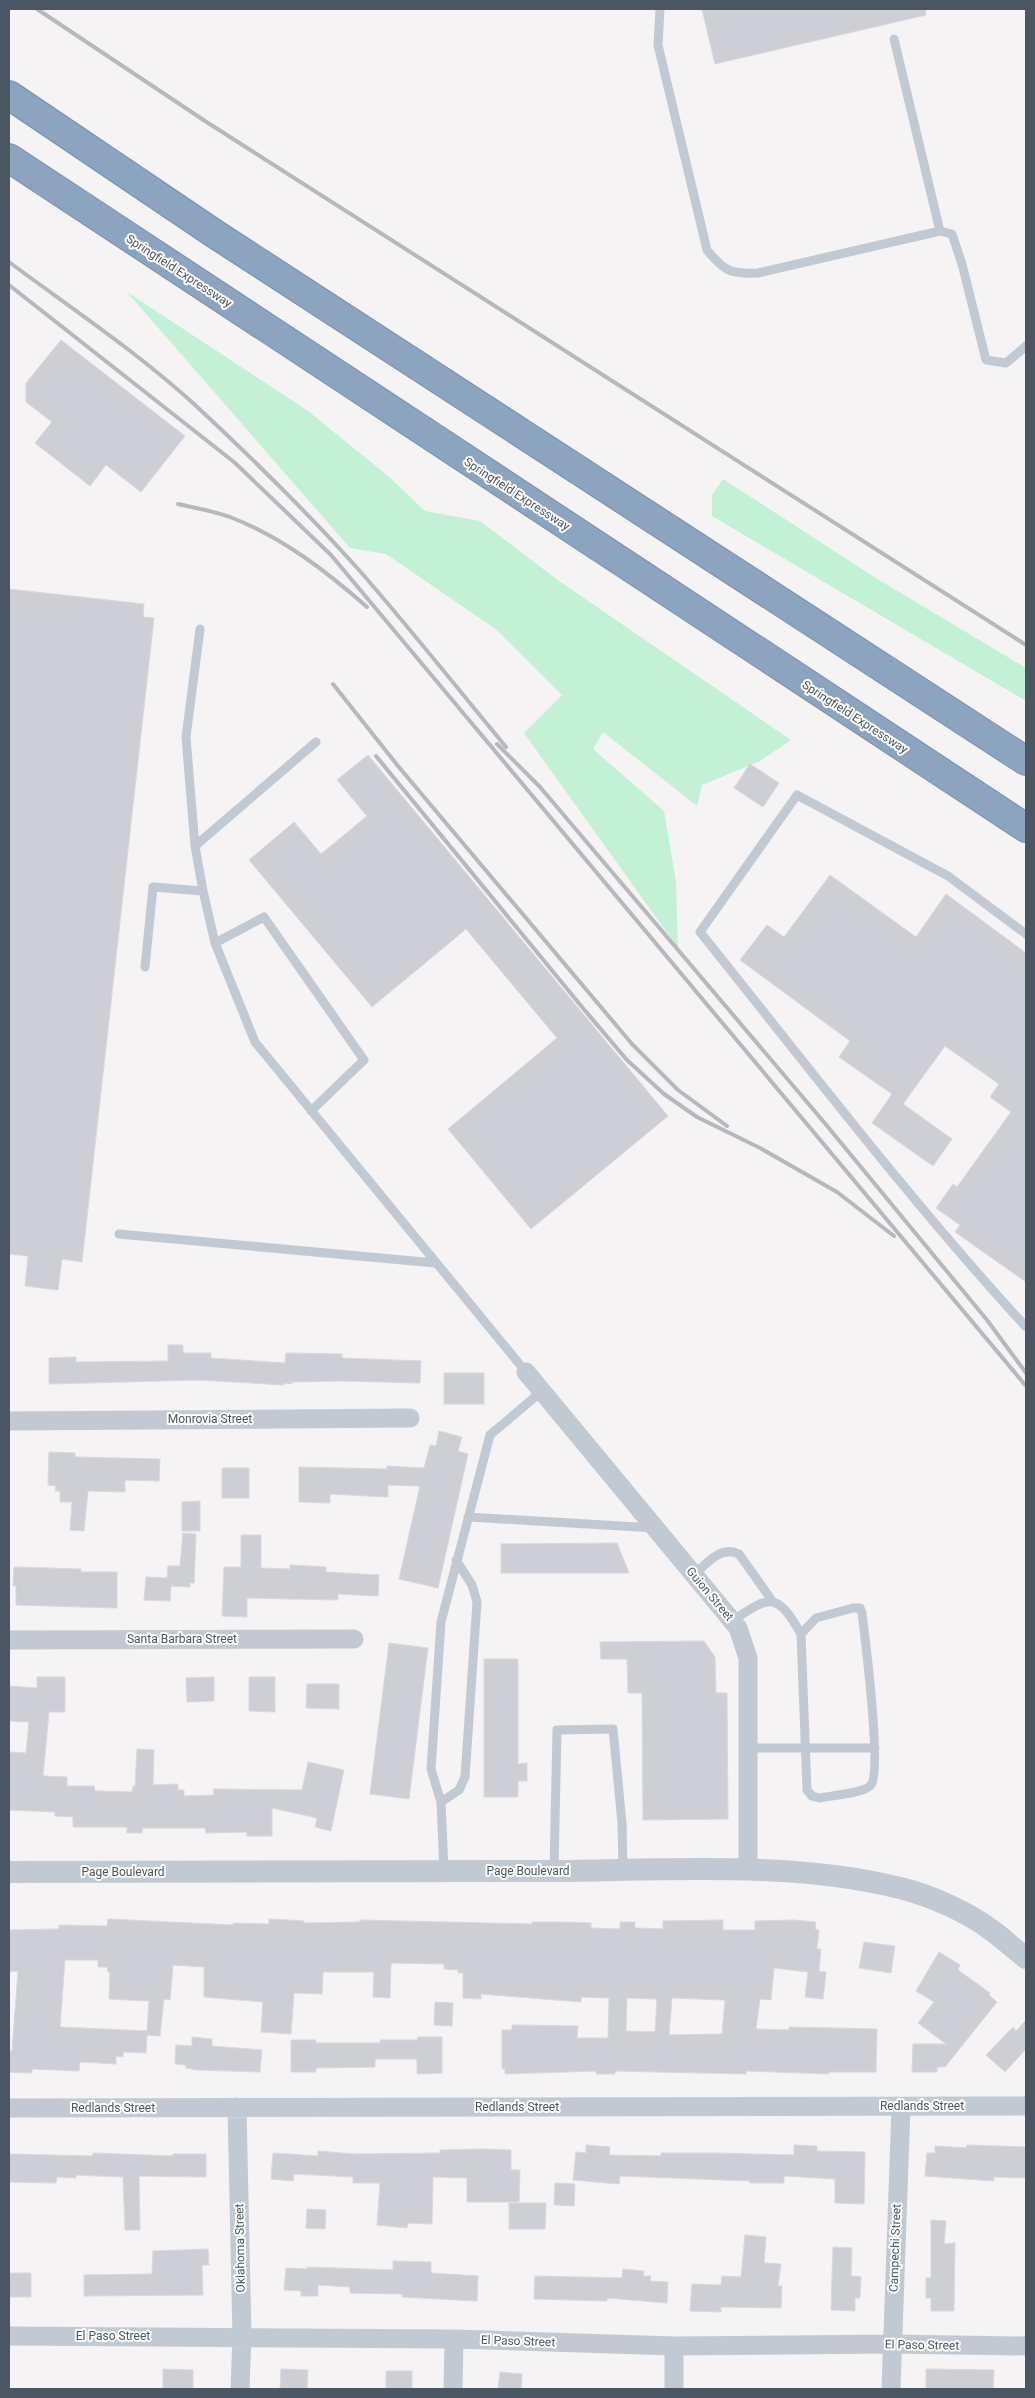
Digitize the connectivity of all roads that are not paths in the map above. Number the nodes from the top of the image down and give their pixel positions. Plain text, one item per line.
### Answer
1 (660, 9) edge
2 (894, 39) dead end
3 (9, 95) edge
4 (9, 158) edge
5 (940, 231) junction
6 (1026, 346) edge
7 (200, 629) dead end
8 (316, 742) dead end
9 (1026, 761) edge
10 (1026, 828) edge
11 (196, 846) junction
12 (202, 891) junction
13 (1026, 934) edge
14 (215, 943) junction
15 (145, 967) dead end
16 (311, 1111) junction
17 (119, 1234) dead end
18 (435, 1263) junction
19 (1026, 1327) edge
20 (526, 1372) joint
21 (542, 1391) junction
22 (410, 1418) dead end
23 (9, 1421) edge
24 (468, 1517) junction
25 (655, 1528) junction
26 (456, 1560) junction
27 (694, 1575) junction
28 (773, 1602) junction
29 (732, 1621) junction
30 (801, 1634) junction
31 (354, 1639) dead end
32 (9, 1640) edge
33 (749, 1748) junction
34 (806, 1748) junction
35 (874, 1748) junction
36 (441, 1802) junction
37 (623, 1870) junction
38 (748, 1870) junction
39 (444, 1871) junction
40 (554, 1871) junction
41 (9, 1872) edge
42 (1026, 1958) edge
43 (901, 2106) junction
44 (1026, 2106) edge
45 (237, 2107) junction
46 (9, 2108) edge
47 (9, 2336) edge
48 (242, 2337) junction
49 (454, 2339) junction
50 (891, 2344) junction
51 (674, 2346) junction
52 (1026, 2346) edge
53 (240, 2389) edge
54 (453, 2389) edge
55 (674, 2389) edge
56 (891, 2389) edge

1 - 5 lane
2 - 5 lane
3 - 9 highway
4 - 10 highway, Springfield Expressway
5 - 6 lane
7 - 11 lane
8 - 11 lane
11 - 12 lane
12 - 14 lane
12 - 15 lane
13 - 19 lane
14 - 16 lane
14 - 16 lane
16 - 18 lane
17 - 18 lane
18 - 20 lane
20 - 21 street, Guion Street
21 - 24 lane
21 - 25 street, Guion Street
22 - 23 street, Monrovia Street
24 - 25 lane
24 - 26 lane
25 - 27 street, Guion Street
26 - 36 lane
26 - 36 lane
27 - 28 lane
27 - 29 street, Guion Street
28 - 29 lane
28 - 30 lane
29 - 33 street, Guion Street
30 - 34 lane
30 - 35 lane
31 - 32 street, Santa Barbara Street
33 - 34 lane
33 - 38 street, Guion Street
34 - 35 lane
34 - 35 lane
36 - 39 lane
37 - 38 street, Page Boulevard
37 - 40 street, Page Boulevard
37 - 40 lane
38 - 42 street, Page Boulevard
39 - 40 street, Page Boulevard
39 - 41 street, Page Boulevard
43 - 44 street, Redlands Street
43 - 45 street, Redlands Street
43 - 50 street, Campechi Street
45 - 46 street, Redlands Street
45 - 48 street, Oklahoma Street
47 - 48 street, El Paso Street
48 - 49 street, El Paso Street
48 - 53 street, Oklahoma Street
49 - 51 street, El Paso Street
49 - 54 street
50 - 51 street, El Paso Street
50 - 52 street, El Paso Street
50 - 56 street, Campechi Street
51 - 55 street

